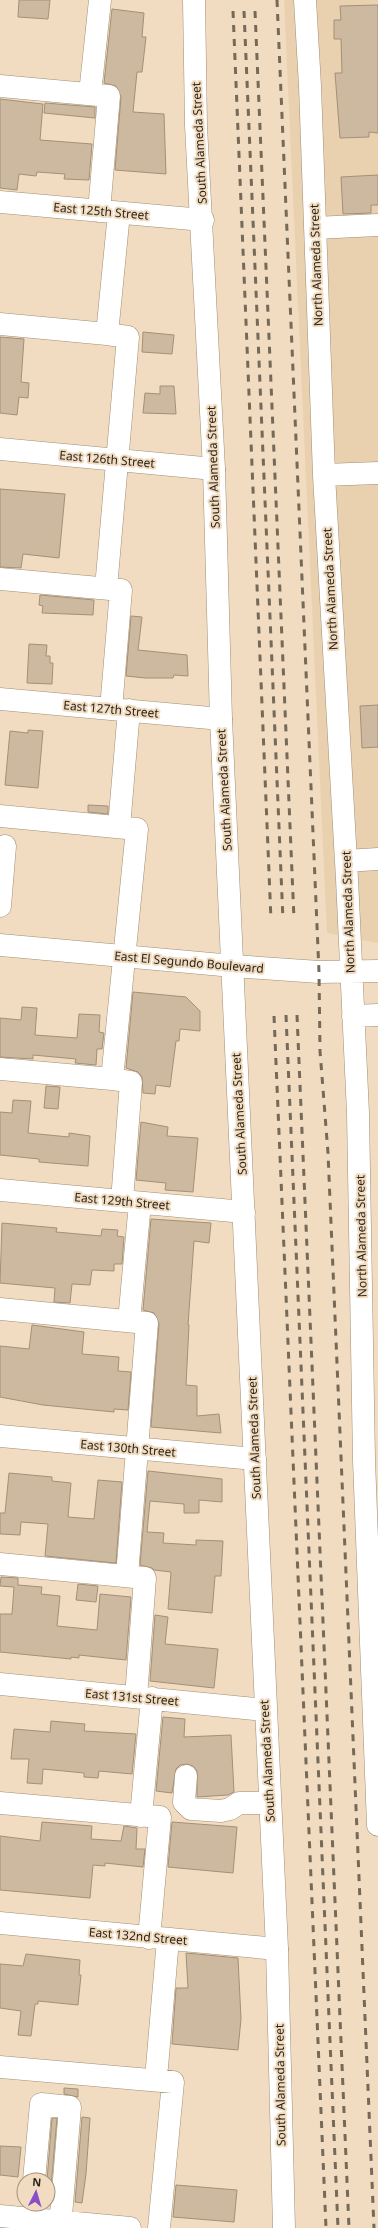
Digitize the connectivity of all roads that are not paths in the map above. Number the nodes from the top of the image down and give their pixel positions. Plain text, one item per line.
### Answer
1 (100, 0) edge
2 (194, 0) edge
3 (305, 0) edge
4 (0, 86) edge
5 (90, 94) junction
6 (0, 202) edge
7 (109, 212) junction
8 (202, 220) junction
9 (378, 225) edge
10 (315, 228) junction
11 (0, 324) edge
12 (107, 334) junction
13 (0, 449) edge
14 (117, 460) junction
15 (214, 469) junction
16 (378, 473) edge
17 (324, 475) junction
18 (0, 579) edge
19 (106, 588) junction
20 (0, 699) edge
21 (120, 709) junction
22 (221, 719) junction
23 (0, 816) edge
24 (119, 827) junction
25 (5, 846) dead end
26 (378, 860) edge
27 (346, 861) junction
28 (0, 906) edge
29 (0, 945) edge
30 (125, 956) junction
31 (233, 966) junction
32 (378, 971) edge
33 (351, 972) junction
34 (378, 1014) edge
35 (353, 1016) junction
36 (0, 1069) edge
37 (112, 1079) junction
38 (0, 1190) edge
39 (369, 1199) edge
40 (131, 1202) junction
41 (244, 1212) junction
42 (0, 1309) edge
43 (130, 1322) junction
44 (0, 1436) edge
45 (138, 1449) junction
46 (255, 1459) junction
47 (371, 1460) edge
48 (0, 1564) edge
49 (127, 1576) junction
50 (0, 1684) edge
51 (144, 1698) junction
52 (264, 1710) junction
53 (186, 1776) dead end
54 (0, 1803) edge
55 (270, 1803) junction
56 (141, 1816) junction
57 (378, 1825) edge
58 (0, 1923) edge
59 (159, 1939) junction
60 (277, 1949) junction
61 (0, 2067) edge
62 (157, 2067) dead end
63 (35, 2172) edge
64 (26, 2212) edge
65 (34, 2212) edge
66 (0, 2216) edge
67 (60, 2225) edge
68 (130, 2228) edge
69 (159, 2228) edge
70 (284, 2228) edge

1 - 5 street
2 - 8 street, South Alameda Street
3 - 10 street, North Alameda Street
4 - 5 street
5 - 7 street
6 - 7 street, East 125th Street
7 - 8 street, East 125th Street
7 - 12 street
8 - 15 street, South Alameda Street
9 - 10 street
10 - 17 street, North Alameda Street
11 - 12 street
12 - 14 street
13 - 14 street, East 126th Street
14 - 15 street, East 126th Street
14 - 19 street
15 - 22 street, South Alameda Street
16 - 17 street
17 - 27 street, North Alameda Street
18 - 19 street
19 - 21 street
20 - 21 street, East 127th Street
21 - 22 street, East 127th Street
21 - 24 street
22 - 31 street, South Alameda Street
23 - 24 street
24 - 30 street
25 - 28 street
26 - 27 street
27 - 33 street, North Alameda Street
29 - 30 street, East El Segundo Boulevard
30 - 31 street, East El Segundo Boulevard
30 - 37 street
31 - 33 street, East El Segundo Boulevard
31 - 41 street, South Alameda Street
32 - 33 street, East El Segundo Boulevard
33 - 35 street, North Alameda Street
34 - 35 street
35 - 39 street, North Alameda Street
36 - 37 street
37 - 40 street
38 - 40 street, East 129th Street
39 - 47 street, North Alameda Street
40 - 41 street, East 129th Street
40 - 43 street
41 - 46 street, South Alameda Street
42 - 43 street
43 - 45 street
44 - 45 street, East 130th Street
45 - 46 street, East 130th Street
45 - 49 street
46 - 52 street, South Alameda Street
47 - 57 street, North Alameda Street
48 - 49 street
49 - 51 street
50 - 51 street, East 131st Street
51 - 52 street, East 131st Street
51 - 56 street
52 - 55 street, South Alameda Street
53 - 55 street
54 - 56 street
55 - 60 street, South Alameda Street
56 - 59 street
58 - 59 street, East 132nd Street
59 - 60 street, East 132nd Street
59 - 62 street
60 - 70 street, South Alameda Street
61 - 69 street
63 - 67 street
64 - 66 street
65 - 67 street
67 - 68 street

